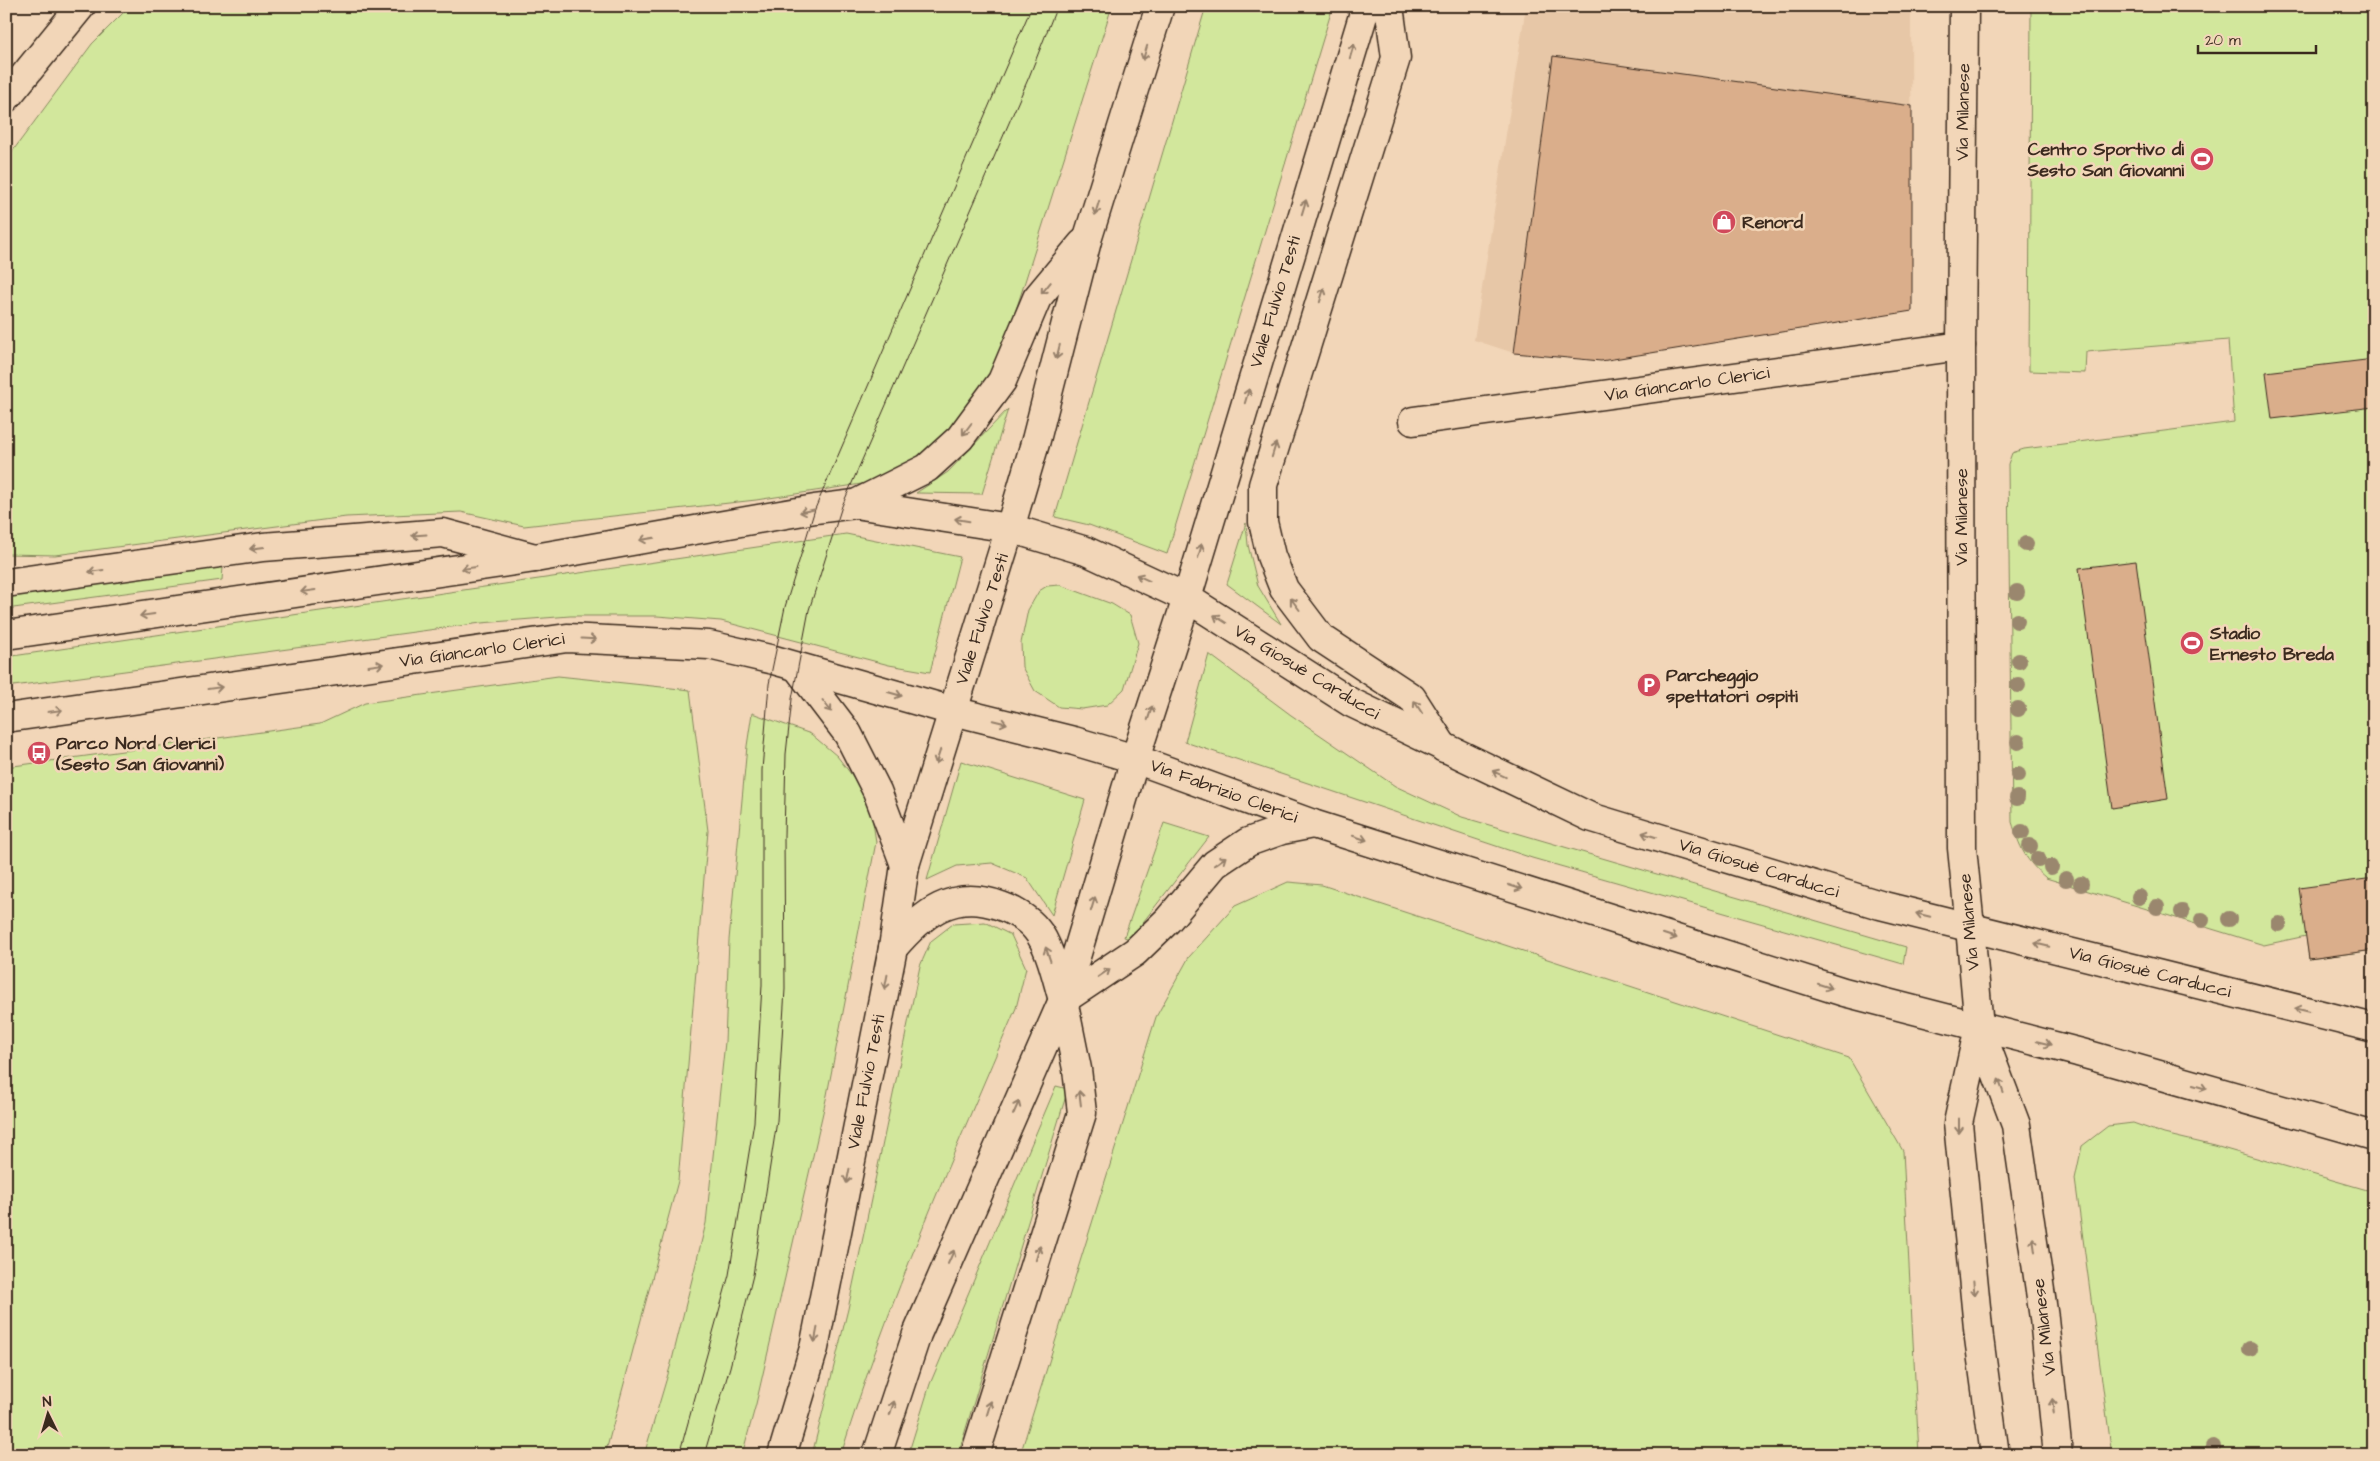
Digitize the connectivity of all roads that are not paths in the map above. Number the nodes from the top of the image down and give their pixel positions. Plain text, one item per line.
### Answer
1 (81, 6) edge
2 (1160, 6) edge
3 (1366, 6) edge
4 (1389, 6) edge
5 (1964, 6) edge
6 (6, 98) edge
7 (1088, 237) junction
8 (1961, 346) junction
9 (1413, 421) dead end
10 (855, 504) junction
11 (1010, 528) junction
12 (535, 558) junction
13 (6, 583) edge
14 (1187, 598) junction
15 (6, 635) edge
16 (797, 667) junction
17 (952, 711) junction
18 (6, 718) edge
19 (1444, 748) junction
20 (1135, 759) junction
21 (1313, 824) junction
22 (905, 865) junction
23 (1970, 927) junction
24 (893, 948) junction
25 (1063, 1000) junction
26 (2365, 1024) edge
27 (1979, 1027) junction
28 (2374, 1136) edge
29 (782, 1455) edge
30 (877, 1455) edge
31 (974, 1455) edge
32 (1995, 1455) edge
33 (2058, 1455) edge

1 - 6 main road
2 -> 7 main road, Viale Fulvio Testi
14 -> 3 main road, Viale Fulvio Testi
19 -> 4 main road
5 - 8 main road, Via Milanese
7 -> 10 main road
7 -> 11 main road, Viale Fulvio Testi
8 - 9 main road, Via Giancarlo Clerici
8 - 23 main road, Via Milanese
11 -> 10 main road
10 -> 12 main road
14 -> 11 main road
11 - 17 main road, Viale Fulvio Testi
12 -> 13 main road
12 -> 15 main road
19 -> 14 main road, Via Giosuè Carducci
20 -> 14 main road, Viale Fulvio Testi
16 -> 17 main road, Via Giancarlo Clerici
18 -> 16 main road, Via Giancarlo Clerici
16 -> 22 main road
17 -> 20 main road
17 -> 22 main road, Viale Fulvio Testi
23 -> 19 main road, Via Giosuè Carducci
20 - 21 main road, Via Fabrizio Clerici
25 -> 20 main road, Viale Fulvio Testi
25 -> 21 main road
21 -> 27 main road
22 - 24 main road, Viale Fulvio Testi
26 -> 23 main road, Via Giosuè Carducci
23 - 27 main road, Via Milanese
25 -> 24 main road
24 -> 29 main road, Viale Fulvio Testi
30 -> 25 main road, Viale Fulvio Testi
31 -> 25 main road, Viale Fulvio Testi
27 -> 28 main road
27 -> 32 main road, Via Milanese
33 -> 27 main road, Via Milanese

